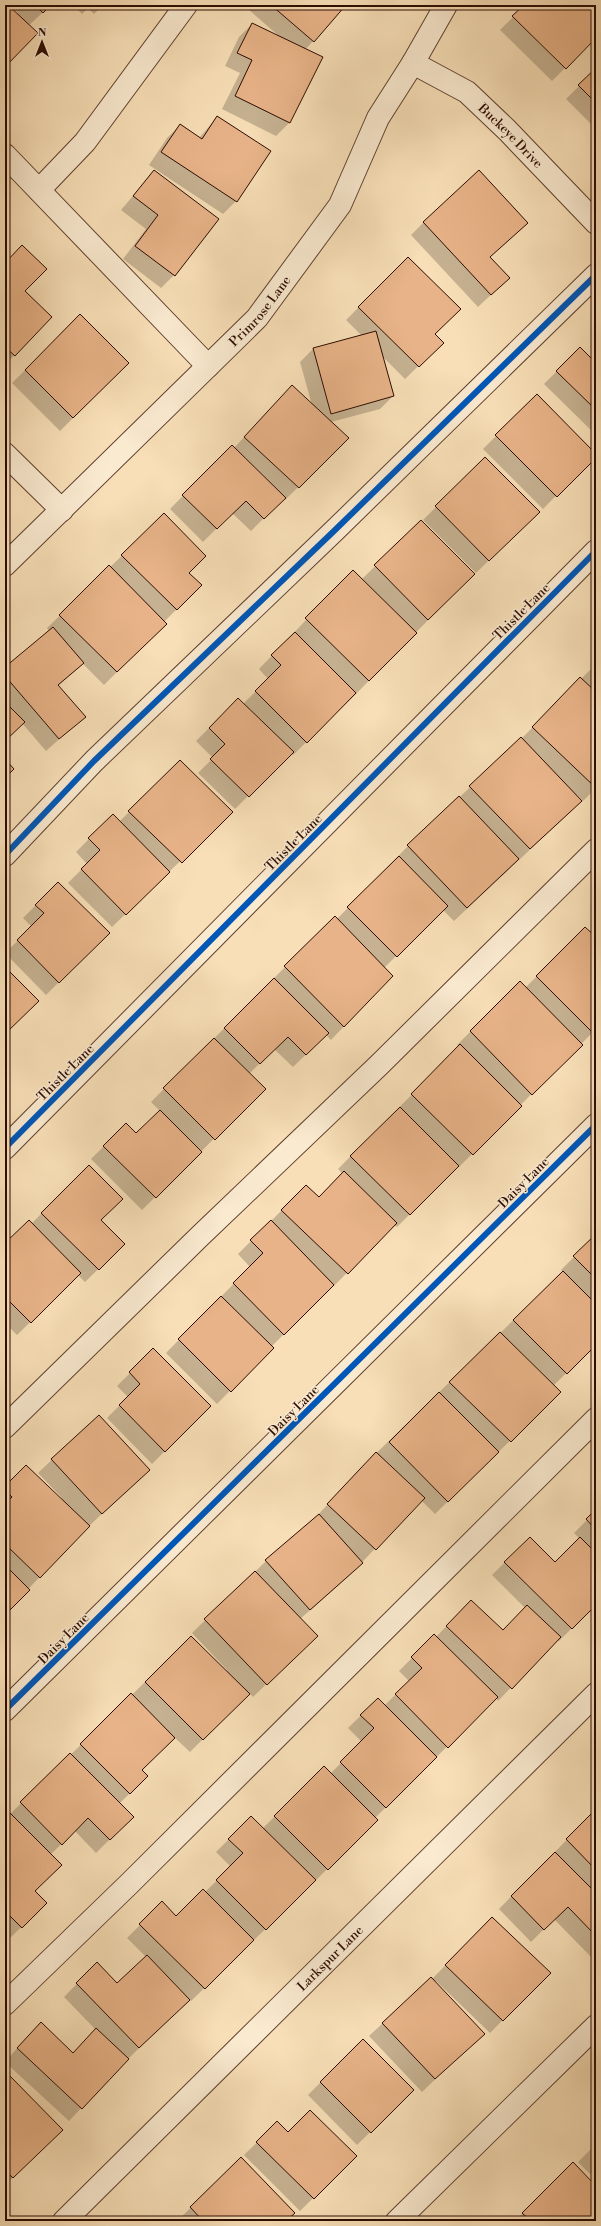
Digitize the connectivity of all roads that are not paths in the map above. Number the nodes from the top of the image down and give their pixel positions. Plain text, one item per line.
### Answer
1 (186, 5) edge
2 (446, 5) edge
3 (413, 63) junction
4 (5, 155) edge
5 (39, 190) junction
6 (596, 223) edge
7 (596, 275) edge
8 (208, 366) junction
9 (5, 454) edge
10 (62, 510) junction
11 (596, 551) edge
12 (5, 565) edge
13 (596, 850) edge
14 (5, 854) edge
15 (596, 1126) edge
16 (5, 1148) edge
17 (596, 1419) edge
18 (5, 1427) edge
19 (596, 1694) edge
20 (5, 1710) edge
21 (5, 2004) edge
22 (596, 2026) edge
23 (64, 2221) edge
24 (397, 2221) edge

1 - 5 street
2 - 3 street, Primrose Lane
3 - 6 street, Buckeye Drive
3 - 8 street, Primrose Lane
4 - 5 street
5 - 8 street
7 - 14 street
8 - 10 street, Primrose Lane
9 - 10 street
10 - 12 street, Primrose Lane
11 - 16 street, Thistle Lane
13 - 18 street
15 - 20 street, Daisy Lane
17 - 21 street
19 - 23 street, Larkspur Lane
22 - 24 street

